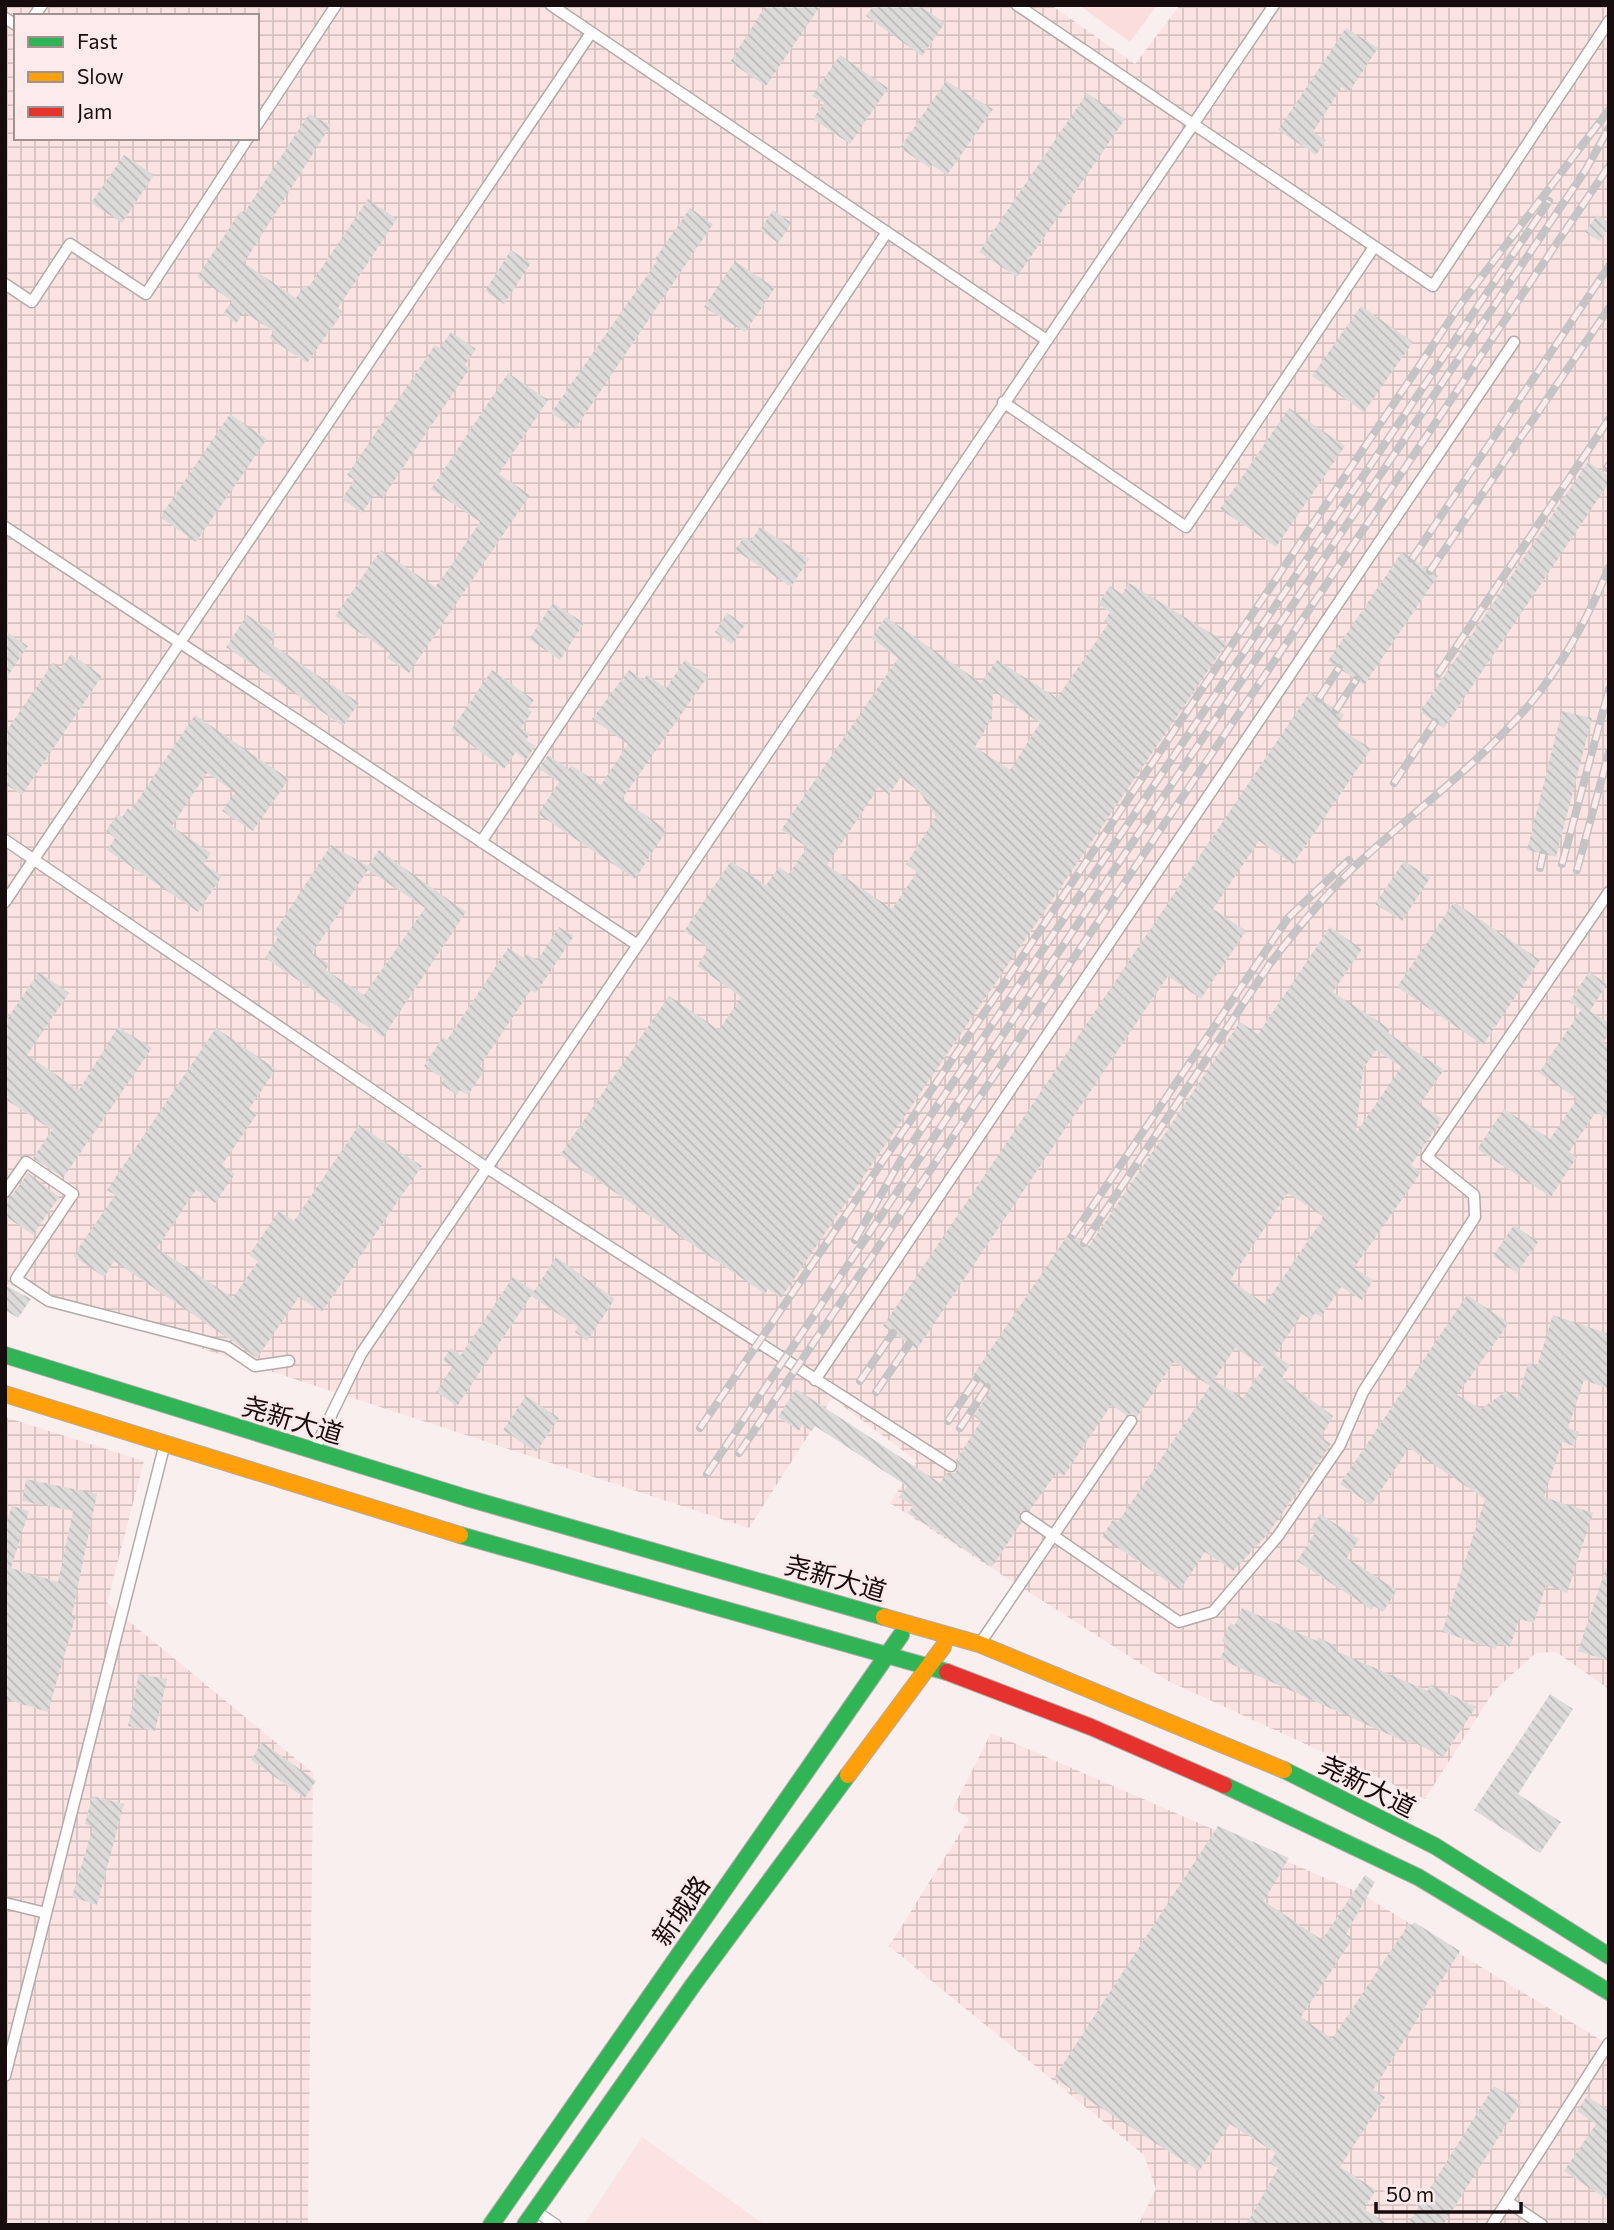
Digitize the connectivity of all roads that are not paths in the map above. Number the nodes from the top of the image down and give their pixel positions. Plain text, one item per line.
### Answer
1 (336, 5) edge
2 (551, 5) edge
3 (1017, 5) edge
4 (1274, 5) edge
5 (1609, 21) edge
6 (591, 33) junction
7 (259, 122) edge
8 (1192, 124) junction
9 (247, 140) edge
10 (887, 232) junction
11 (1374, 247) junction
12 (5, 284) edge
13 (1045, 339) junction
14 (1514, 342) dead end
15 (1003, 402) junction
16 (5, 527) edge
17 (181, 643) junction
18 (5, 840) edge
19 (481, 842) junction
20 (34, 860) junction
21 (1609, 892) edge
22 (5, 902) edge
23 (636, 944) junction
24 (487, 1168) junction
25 (5, 1192) edge
26 (5, 1272) edge
27 (16, 1279) junction
28 (5, 1355) edge
29 (289, 1361) dead end
30 (816, 1380) junction
31 (5, 1394) edge
32 (1131, 1421) dead end
33 (164, 1443) junction
34 (313, 1451) junction
35 (951, 1466) dead end
36 (1026, 1517) dead end
37 (1053, 1536) junction
38 (909, 1623) junction
39 (952, 1636) junction
40 (979, 1644) junction
41 (889, 1652) junction
42 (930, 1665) junction
43 (5, 1903) edge
44 (46, 1913) junction
45 (1609, 1956) edge
46 (1609, 1992) edge
47 (1609, 2043) edge
48 (5, 2076) edge
49 (1508, 2202) junction
50 (535, 2210) junction
51 (491, 2225) edge
52 (524, 2225) edge
53 (556, 2225) edge
54 (1492, 2225) edge
55 (1542, 2225) edge

1 - 7 lane
2 - 6 lane
3 - 8 lane
4 - 8 lane
5 - 11 lane
6 - 10 lane
6 - 17 lane
8 - 11 lane
8 - 13 lane
9 - 12 lane
10 - 13 lane
10 - 19 lane
11 - 15 lane
13 - 15 lane
14 - 30 lane
15 - 23 lane
16 - 17 lane
17 - 19 lane
17 - 20 lane
18 - 20 lane
19 - 23 lane
20 - 22 lane
20 - 24 lane
21 - 37 lane
23 - 24 lane
24 - 30 lane
24 - 34 lane
25 - 27 lane
26 - 27 lane
27 - 29 lane
28 - 34 main road, 尧新大道
30 - 35 lane
31 - 33 main road
32 - 37 lane
33 - 41 main road
33 - 44 lane
34 - 38 main road, 尧新大道
36 - 37 lane
37 - 40 lane
38 - 39 main road, 尧新大道
38 - 41 main road, 新城路
39 - 40 main road, 尧新大道
39 - 42 main road, 新城路
40 - 45 main road, 尧新大道
41 - 42 main road
41 - 51 main road, 新城路
42 - 46 main road
42 - 50 main road, 新城路
43 - 44 lane
44 - 48 lane
47 - 49 lane
49 - 54 lane
49 - 55 lane
50 - 52 main road, 新城路
50 - 53 lane

